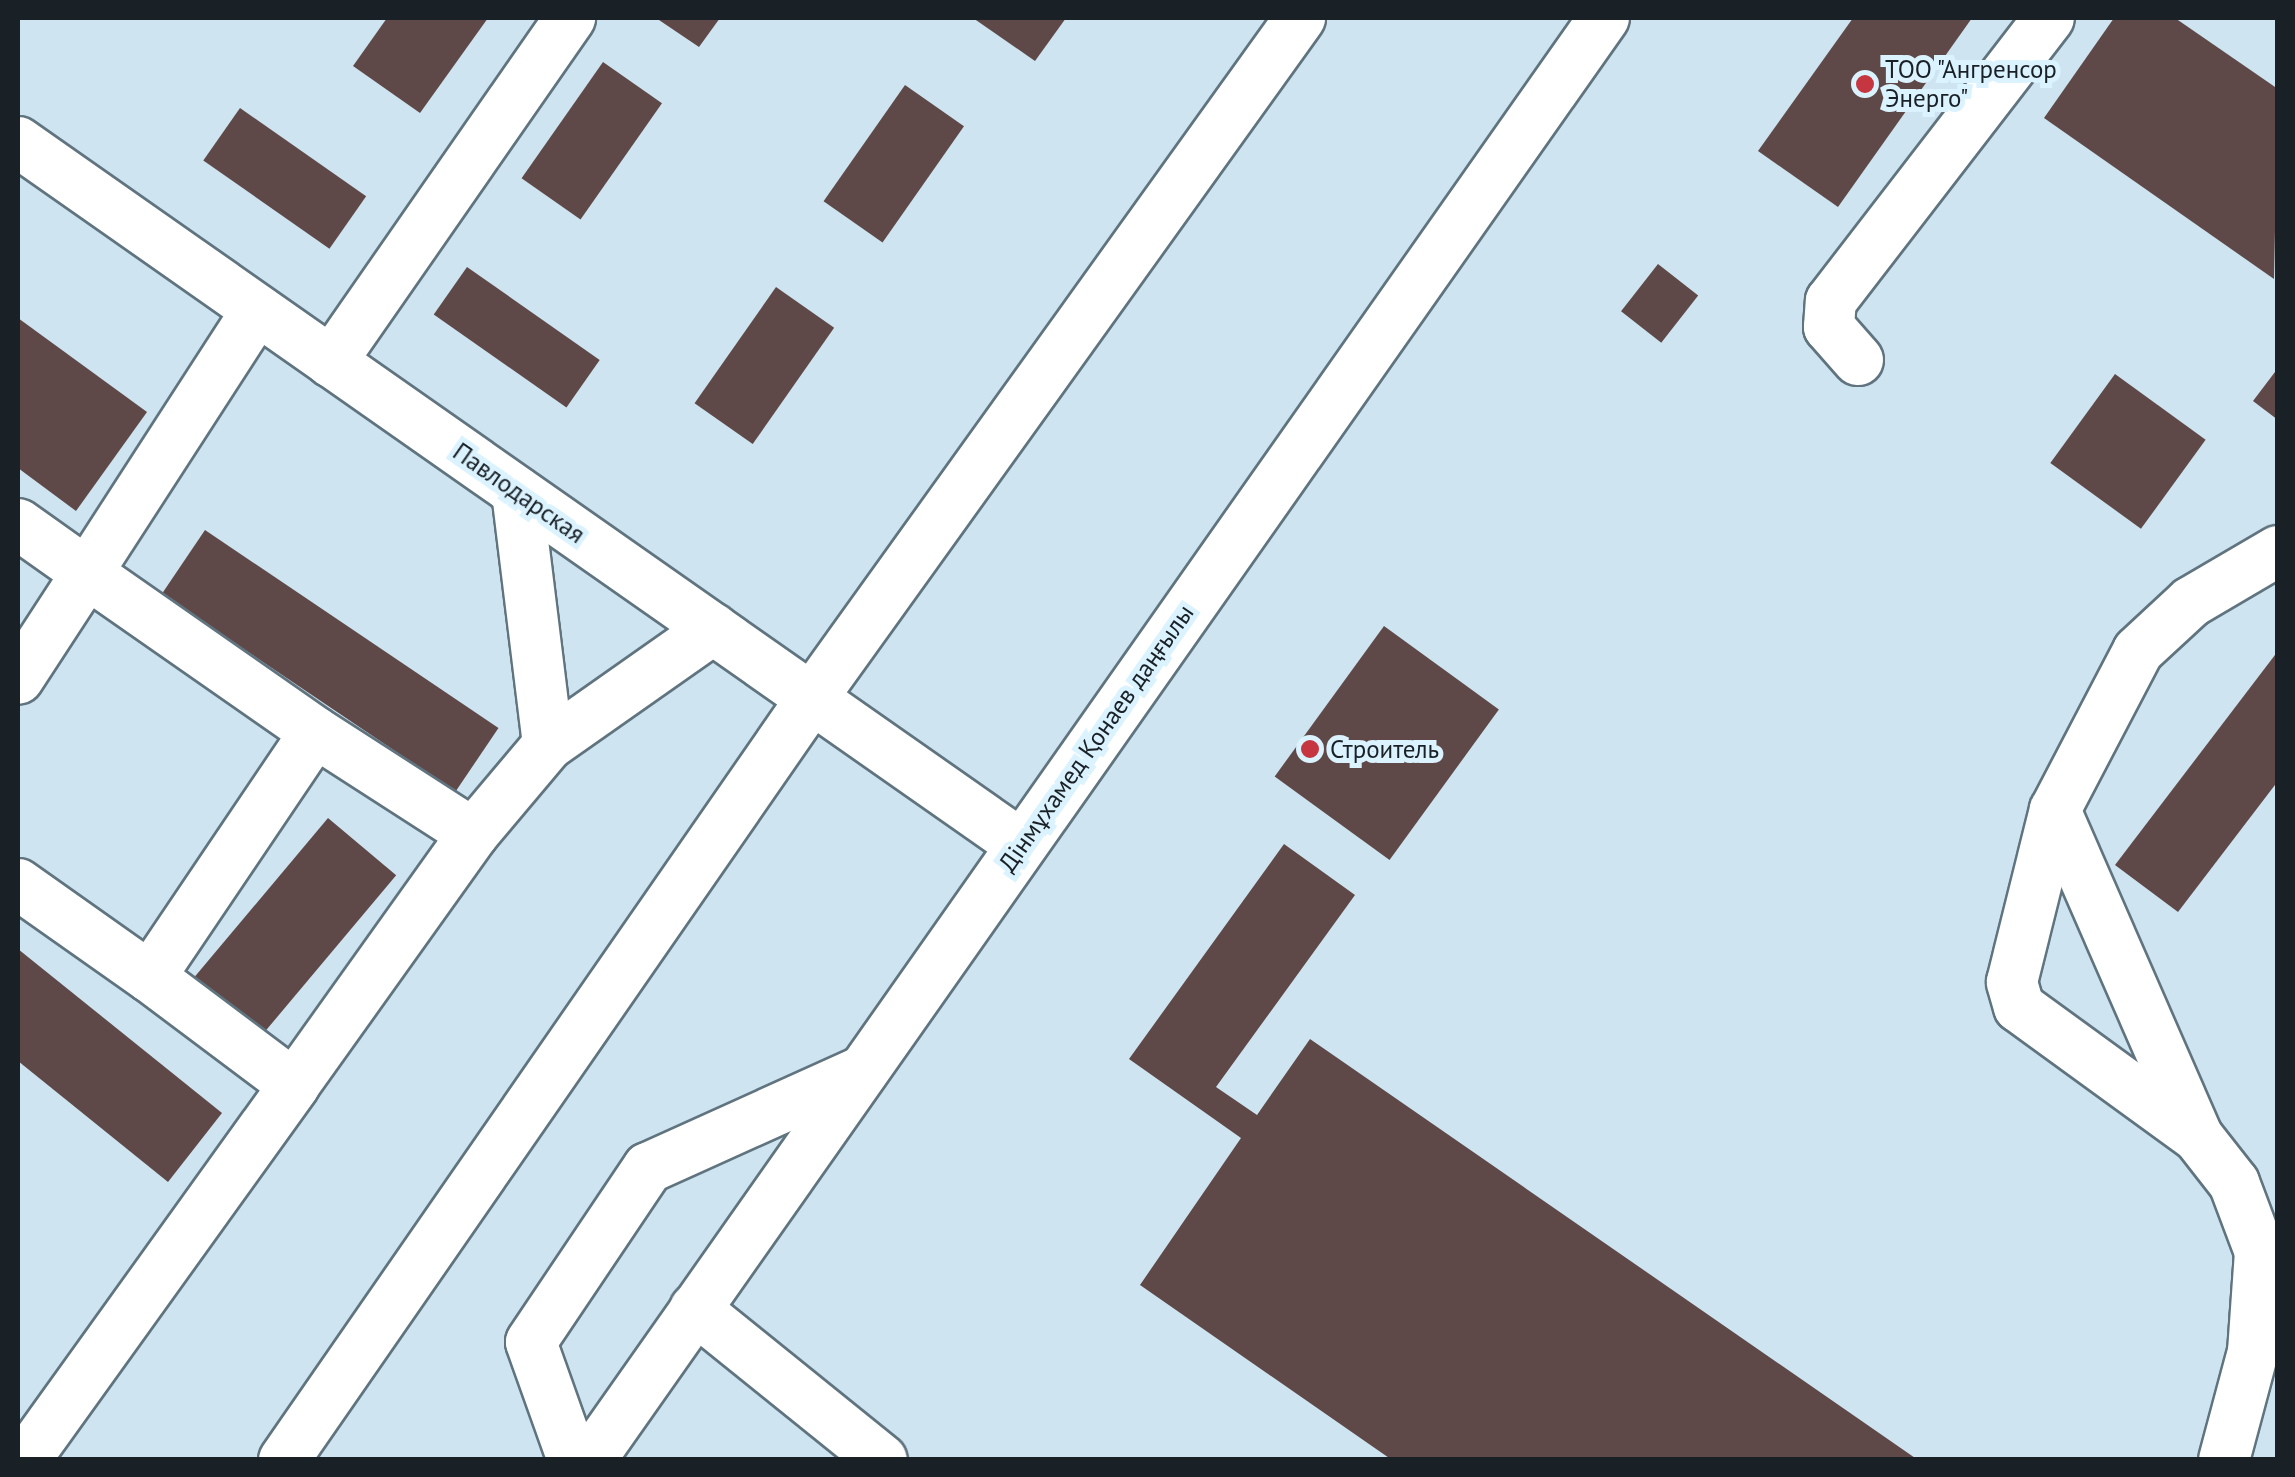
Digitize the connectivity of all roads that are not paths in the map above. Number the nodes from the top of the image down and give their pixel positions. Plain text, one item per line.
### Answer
1 (570, 18) edge
2 (1300, 18) edge
3 (1604, 18) edge
4 (2049, 18) edge
5 (18, 142) edge
6 (257, 310) junction
7 (1858, 360) dead end
8 (331, 362) junction
9 (518, 492) junction
10 (18, 524) edge
11 (2278, 551) edge
12 (87, 573) junction
13 (713, 629) junction
14 (18, 680) edge
15 (812, 698) junction
16 (315, 732) junction
17 (548, 745) junction
18 (2055, 810) junction
19 (473, 834) junction
20 (1020, 844) junction
21 (18, 884) edge
22 (150, 977) junction
23 (866, 1070) junction
24 (294, 1085) junction
25 (2198, 1137) junction
26 (695, 1310) junction
27 (25, 1457) edge
28 (284, 1460) edge
29 (573, 1460) edge
30 (590, 1460) edge
31 (882, 1460) edge
32 (2224, 1460) edge

1 - 8 street
2 - 15 street
3 - 20 street, Дінмұхамед Қонаев даңғылы
4 - 7 street
5 - 6 street, Павлодарская
6 - 8 street, Павлодарская
6 - 12 street
8 - 9 street, Павлодарская
9 - 13 street, Павлодарская
9 - 17 street
10 - 12 street
11 - 18 street
12 - 14 street
12 - 16 street
13 - 15 street, Павлодарская
13 - 17 street
15 - 20 street, Павлодарская
15 - 28 street
16 - 19 street
16 - 22 street
17 - 19 street
18 - 25 street
18 - 25 street
19 - 24 street
20 - 23 street, Дінмұхамед Қонаев даңғылы
21 - 22 street
22 - 24 street
23 - 26 street, Дінмұхамед Қонаев даңғылы
23 - 29 street
24 - 27 street
25 - 32 street
26 - 30 street, Дінмұхамед Қонаев даңғылы
26 - 31 street

